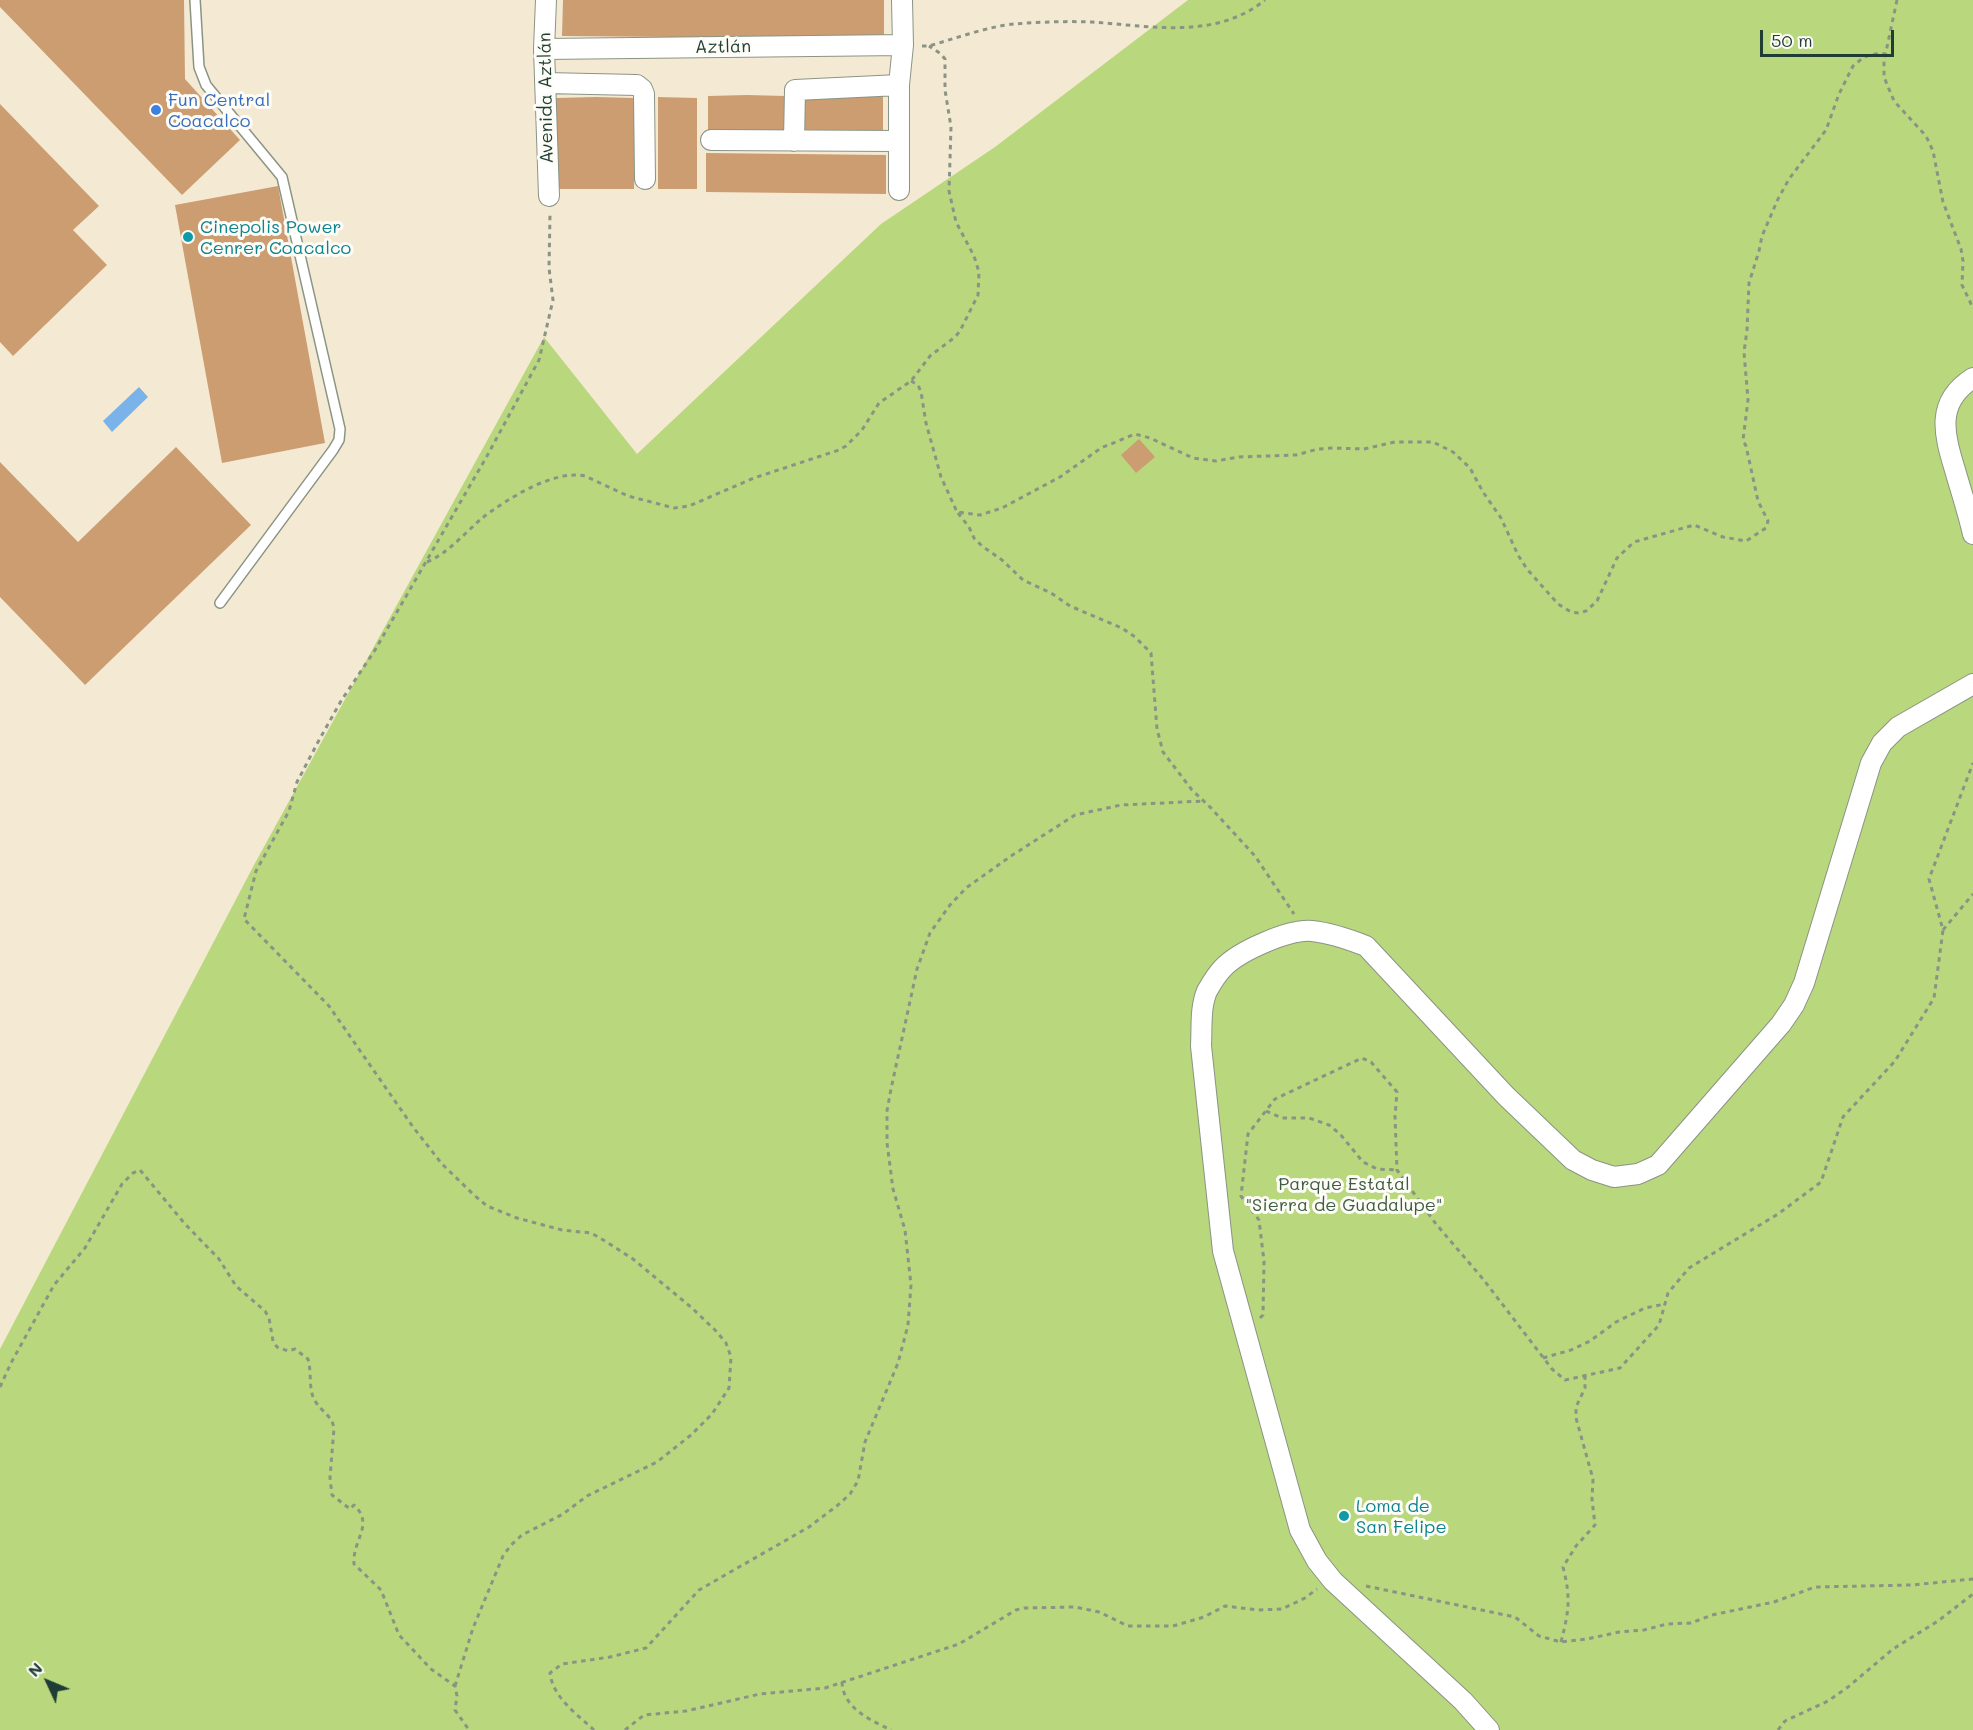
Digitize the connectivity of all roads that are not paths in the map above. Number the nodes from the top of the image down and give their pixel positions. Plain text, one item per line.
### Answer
1 (195, 0) edge
2 (546, 0) edge
3 (902, 0) edge
4 (903, 45) junction
5 (544, 49) junction
6 (545, 83) junction
7 (899, 85) junction
8 (711, 140) dead end
9 (794, 141) junction
10 (899, 141) junction
11 (645, 179) dead end
12 (899, 190) dead end
13 (549, 196) road end
14 (1973, 378) edge
15 (1973, 534) edge
16 (220, 603) dead end
17 (1973, 684) edge
18 (1489, 1730) edge

1 - 16 lane
2 - 5 street, Avenida Aztlán
3 - 4 street
4 - 5 street, Aztlán
4 - 7 street
5 - 6 street, Avenida Aztlán
6 - 11 street
6 - 13 street, Avenida Aztlán
7 - 9 street
7 - 10 street
8 - 9 street
9 - 10 street
10 - 12 street
14 - 15 street
17 - 18 street

